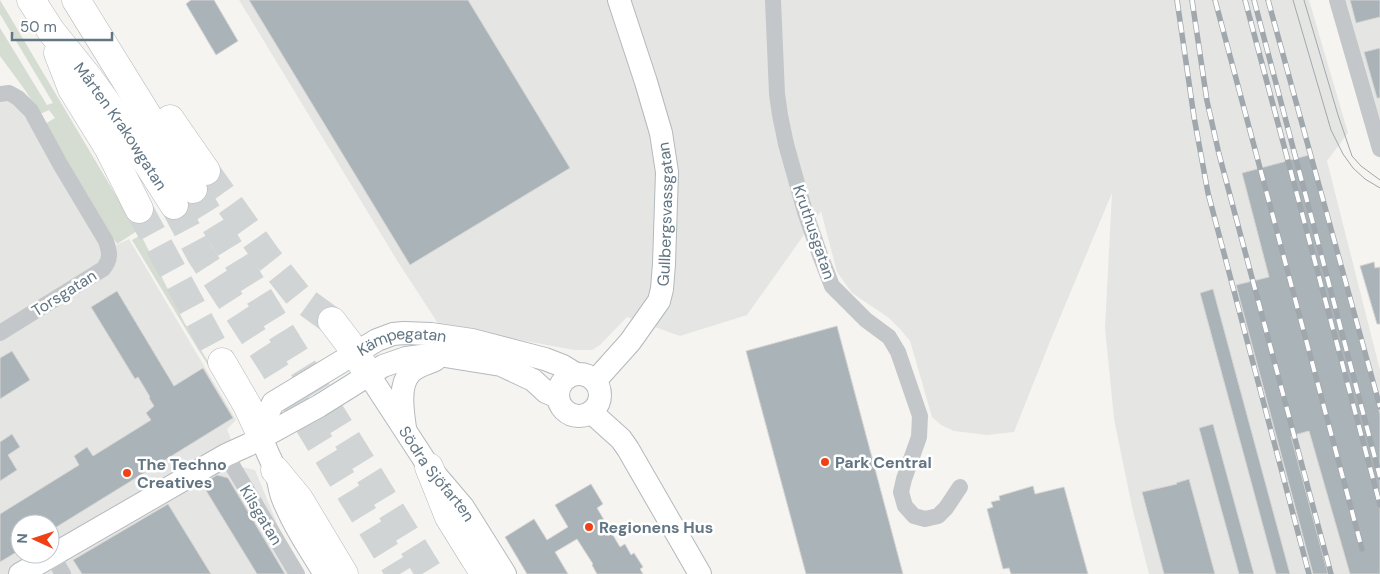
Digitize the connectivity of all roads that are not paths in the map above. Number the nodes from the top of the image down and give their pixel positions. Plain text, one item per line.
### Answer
1 (76, 0) edge
2 (619, 0) edge
3 (773, 0) edge
4 (1337, 0) edge
5 (43, 7) edge
6 (0, 94) edge
7 (1380, 149) edge
8 (139, 209) tunnel mouth
9 (332, 321) tunnel mouth
10 (0, 333) edge
11 (445, 356) junction
12 (222, 362) tunnel mouth
13 (362, 364) junction
14 (586, 378) junction
15 (558, 397) junction
16 (591, 412) junction
17 (405, 429) junction
18 (262, 437) junction
19 (226, 455) junction
20 (429, 467) junction
21 (275, 470) junction
22 (960, 487) dead end
23 (57, 565) edge
24 (20, 574) edge
25 (297, 574) edge
26 (325, 574) edge
27 (344, 574) edge
28 (485, 574) edge
29 (505, 574) edge
30 (700, 574) edge

1 - 5 highway, Mårten Krakowgatan
2 - 14 street, Gullbergsvassgatan
3 - 22 street, Kruthusgatan
4 - 7 street
5 - 8 highway
6 - 10 street, Torsgatan
9 - 13 highway
11 - 13 street, Kämpegatan
11 - 15 street, Kämpegatan
11 - 17 street, Kämpegatan
12 - 18 highway
13 - 14 street, Kämpegatan
13 - 17 street, Södra Sjöfarten
13 - 18 street, Kämpegatan
14 - 15 street
14 - 16 street
15 - 16 street
16 - 30 street
17 - 20 street, Södra Sjöfarten
18 - 19 street, Kämpegatan
18 - 21 street
19 - 23 street, Kämpegatan
19 - 25 street, Kilsgatan
20 - 28 highway
20 - 29 street, Södra Sjöfarten
21 - 26 street
21 - 27 highway
23 - 24 street, Kämpegatan

